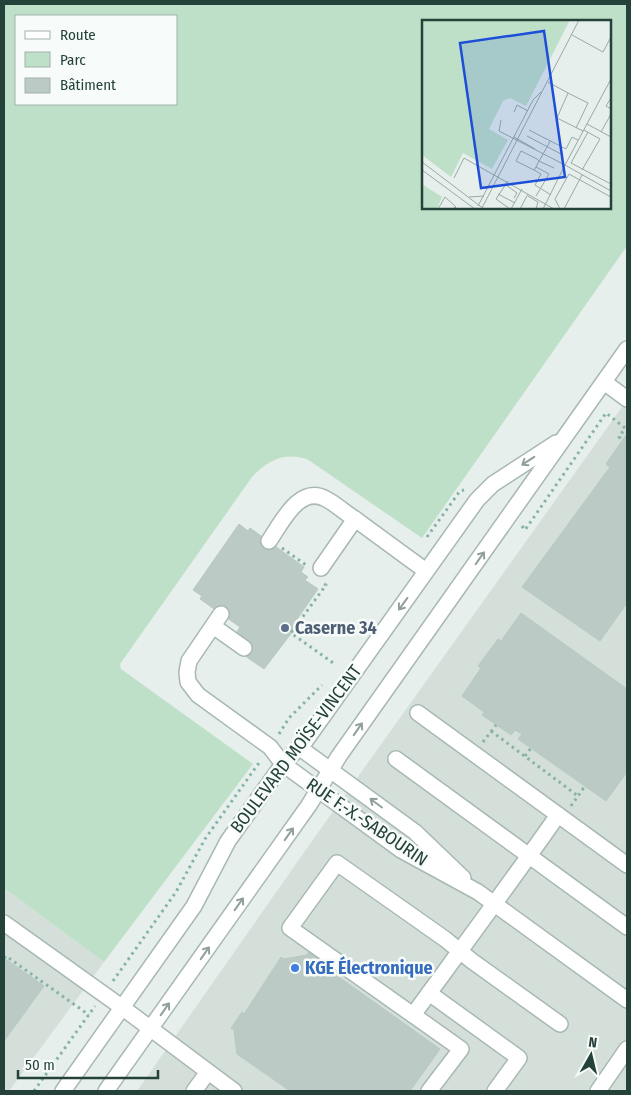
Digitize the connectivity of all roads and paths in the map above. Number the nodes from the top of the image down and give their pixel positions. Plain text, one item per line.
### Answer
1 (627, 349) edge
2 (604, 382) junction
3 (627, 399) edge
4 (626, 428) edge
5 (563, 438) junction
6 (623, 440) dead end
7 (460, 491) dead end
8 (355, 520) junction
9 (525, 530) dead end
10 (269, 541) dead end
11 (424, 543) dead end
12 (292, 555) dead end
13 (306, 570) dead end
14 (426, 571) junction
15 (321, 574) joint
16 (244, 648) dead end
17 (342, 657) dead end
18 (336, 665) junction
19 (332, 672) dead end
20 (327, 679) dead end
21 (418, 713) dead end
22 (496, 725) dead end
23 (282, 730) dead end
24 (491, 731) junction
25 (270, 747) junction
26 (480, 747) dead end
27 (300, 748) junction
28 (531, 748) dead end
29 (525, 756) junction
30 (396, 759) dead end
31 (283, 764) junction
32 (256, 766) dead end
33 (331, 770) junction
34 (585, 786) dead end
35 (319, 790) junction
36 (578, 796) junction
37 (563, 813) junction
38 (530, 856) junction
39 (627, 866) edge
40 (478, 892) junction
41 (495, 904) junction
42 (5, 926) edge
43 (627, 928) edge
44 (460, 951) junction
45 (4, 958) edge
46 (111, 983) dead end
47 (429, 993) junction
48 (627, 1000) edge
49 (96, 1004) dead end
50 (123, 1008) junction
51 (89, 1015) junction
52 (414, 1015) junction
53 (560, 1024) dead end
54 (476, 1027) junction
55 (150, 1029) junction
56 (461, 1049) junction
57 (627, 1049) edge
58 (208, 1072) junction
59 (114, 1088) edge
60 (34, 1091) edge
61 (63, 1091) edge
62 (194, 1091) edge
63 (234, 1091) edge
64 (429, 1091) edge
65 (496, 1091) edge
66 (598, 1091) edge

1 - 2 street, BOULEVARD MOÏSE-VINCENT
2 - 3 street
2 - 5 street, BOULEVARD MOÏSE-VINCENT
4 - 6 path
4 - 9 path
5 -> 14 street, BOULEVARD MOÏSE-VINCENT
33 -> 5 street, BOULEVARD MOÏSE-VINCENT
7 - 11 path
8 - 10 street
8 - 14 street
8 - 15 street
12 - 13 path
14 -> 27 street, BOULEVARD MOÏSE-VINCENT
15 - 18 path
16 - 25 street, RUE F.-X.-SABOURIN
17 - 18 path, BOULEVARD MOÏSE-VINCENT
18 - 19 path, BOULEVARD MOÏSE-VINCENT
20 - 23 path, BOULEVARD MOÏSE-VINCENT
21 - 37 street
22 - 24 path
24 - 26 path
24 - 29 path
25 - 27 street
25 - 31 street, RUE F.-X.-SABOURIN
27 - 31 street, BOULEVARD MOÏSE-VINCENT
27 - 33 street, RUE F.-X.-SABOURIN
28 - 29 path
29 - 36 path
30 - 38 street
31 - 35 street, RUE F.-X.-SABOURIN
31 - 50 street, BOULEVARD MOÏSE-VINCENT
32 - 46 path, BOULEVARD MOÏSE-VINCENT
33 - 35 street, BOULEVARD MOÏSE-VINCENT
40 -> 33 street, RUE F.-X.-SABOURIN
34 - 36 path
35 - 40 street, RUE F.-X.-SABOURIN
55 -> 35 street, BOULEVARD MOÏSE-VINCENT
36 - 37 path
37 - 38 street
37 - 39 street
38 - 41 street
38 - 43 street
40 - 41 street, RUE F.-X.-SABOURIN
41 - 44 street
41 - 48 street, RUE F.-X.-SABOURIN
42 - 50 street
44 - 47 street
44 - 52 street
44 - 53 street
45 - 51 path
47 - 52 street
47 - 54 street
49 - 51 path
50 - 55 street
50 - 61 street, BOULEVARD MOÏSE-VINCENT
51 - 60 path
52 - 56 street
54 - 56 street
54 - 65 street
55 - 58 street
55 - 59 street, BOULEVARD MOÏSE-VINCENT
56 - 64 street
57 - 66 street
58 - 62 street
58 - 63 street

